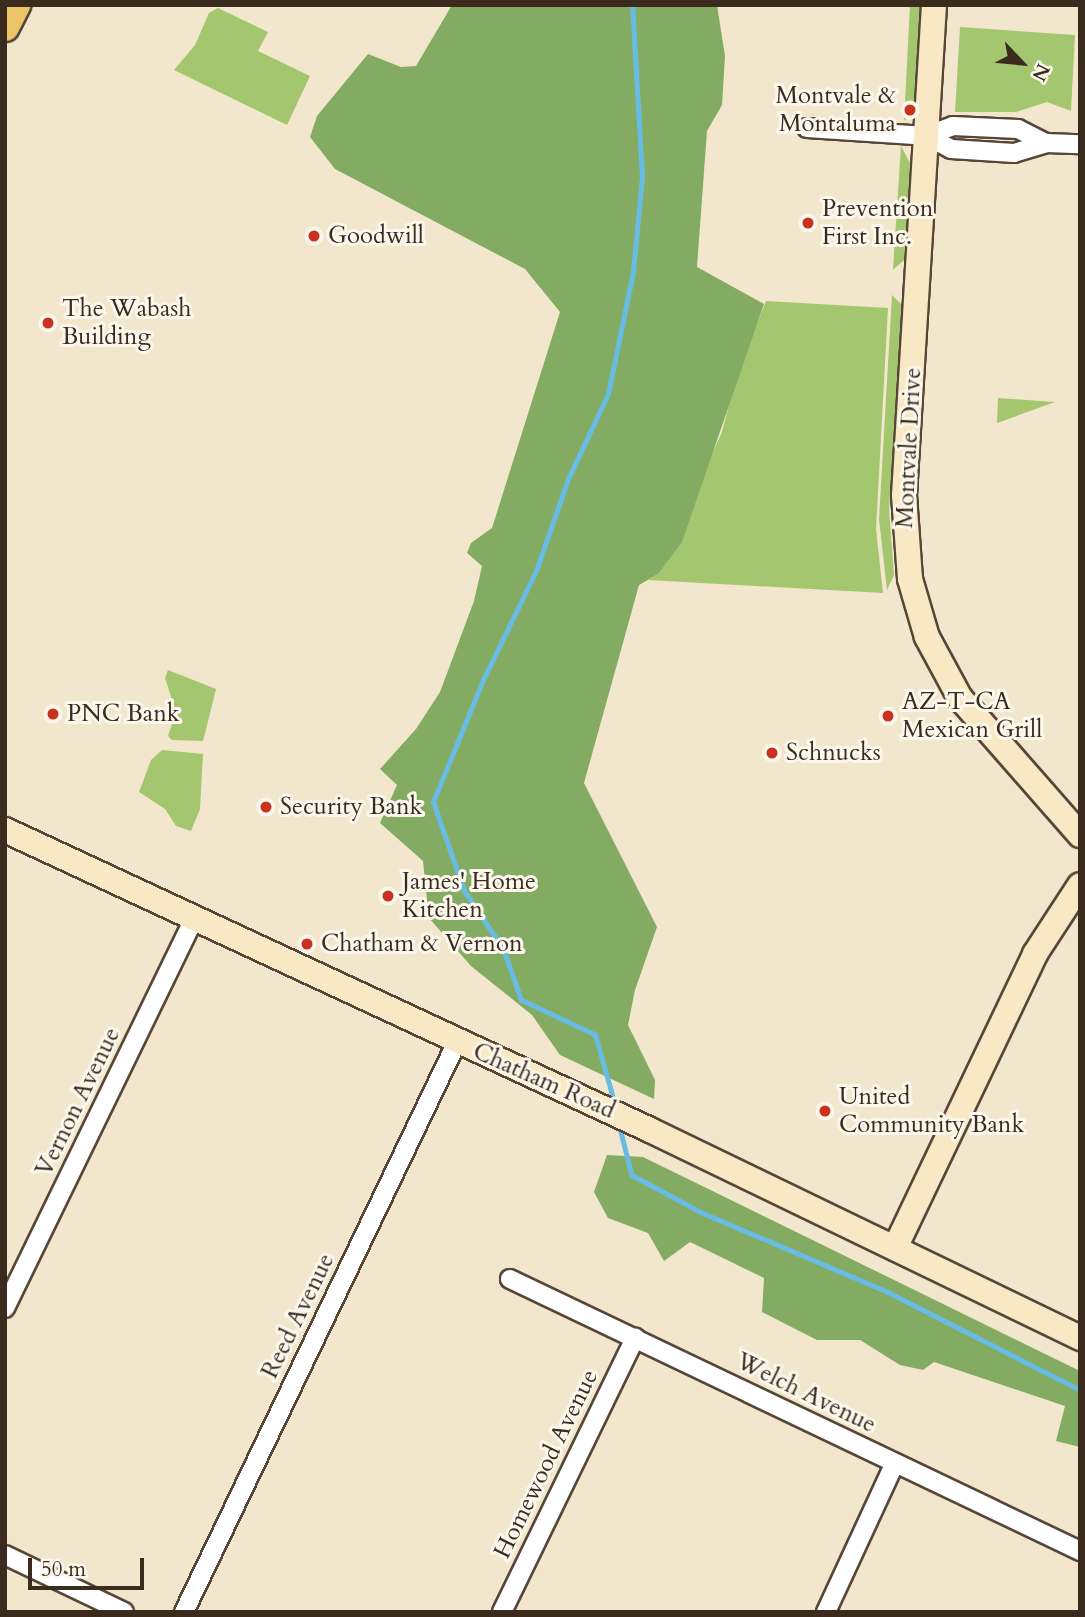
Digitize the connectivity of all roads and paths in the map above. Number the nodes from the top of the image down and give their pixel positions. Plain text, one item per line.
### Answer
1 (16, 5) edge
2 (934, 5) edge
3 (5, 27) edge
4 (807, 128) dead end
5 (926, 136) junction
6 (1080, 144) edge
7 (5, 830) edge
8 (1080, 835) edge
9 (1080, 885) edge
10 (195, 917) junction
11 (457, 1042) junction
12 (895, 1248) junction
13 (510, 1279) dead end
14 (5, 1308) edge
15 (635, 1338) junction
16 (1080, 1338) edge
17 (895, 1464) junction
18 (1080, 1551) edge
19 (5, 1555) edge
20 (124, 1612) edge
21 (184, 1612) edge
22 (502, 1612) edge
23 (826, 1612) edge

1 - 3 main road
2 - 5 street, Montvale Drive
4 - 5 street
5 - 6 street
5 - 8 street, Montvale Drive
7 - 10 street, Chatham Road
9 - 12 street
10 - 11 street, Chatham Road
10 - 14 street, Vernon Avenue
11 - 12 street, Chatham Road
11 - 21 street, Reed Avenue
12 - 16 street, Chatham Road
13 - 15 street, Welch Avenue
15 - 17 street, Welch Avenue
15 - 22 street, Homewood Avenue
17 - 18 street, Welch Avenue
17 - 23 street
19 - 20 street

